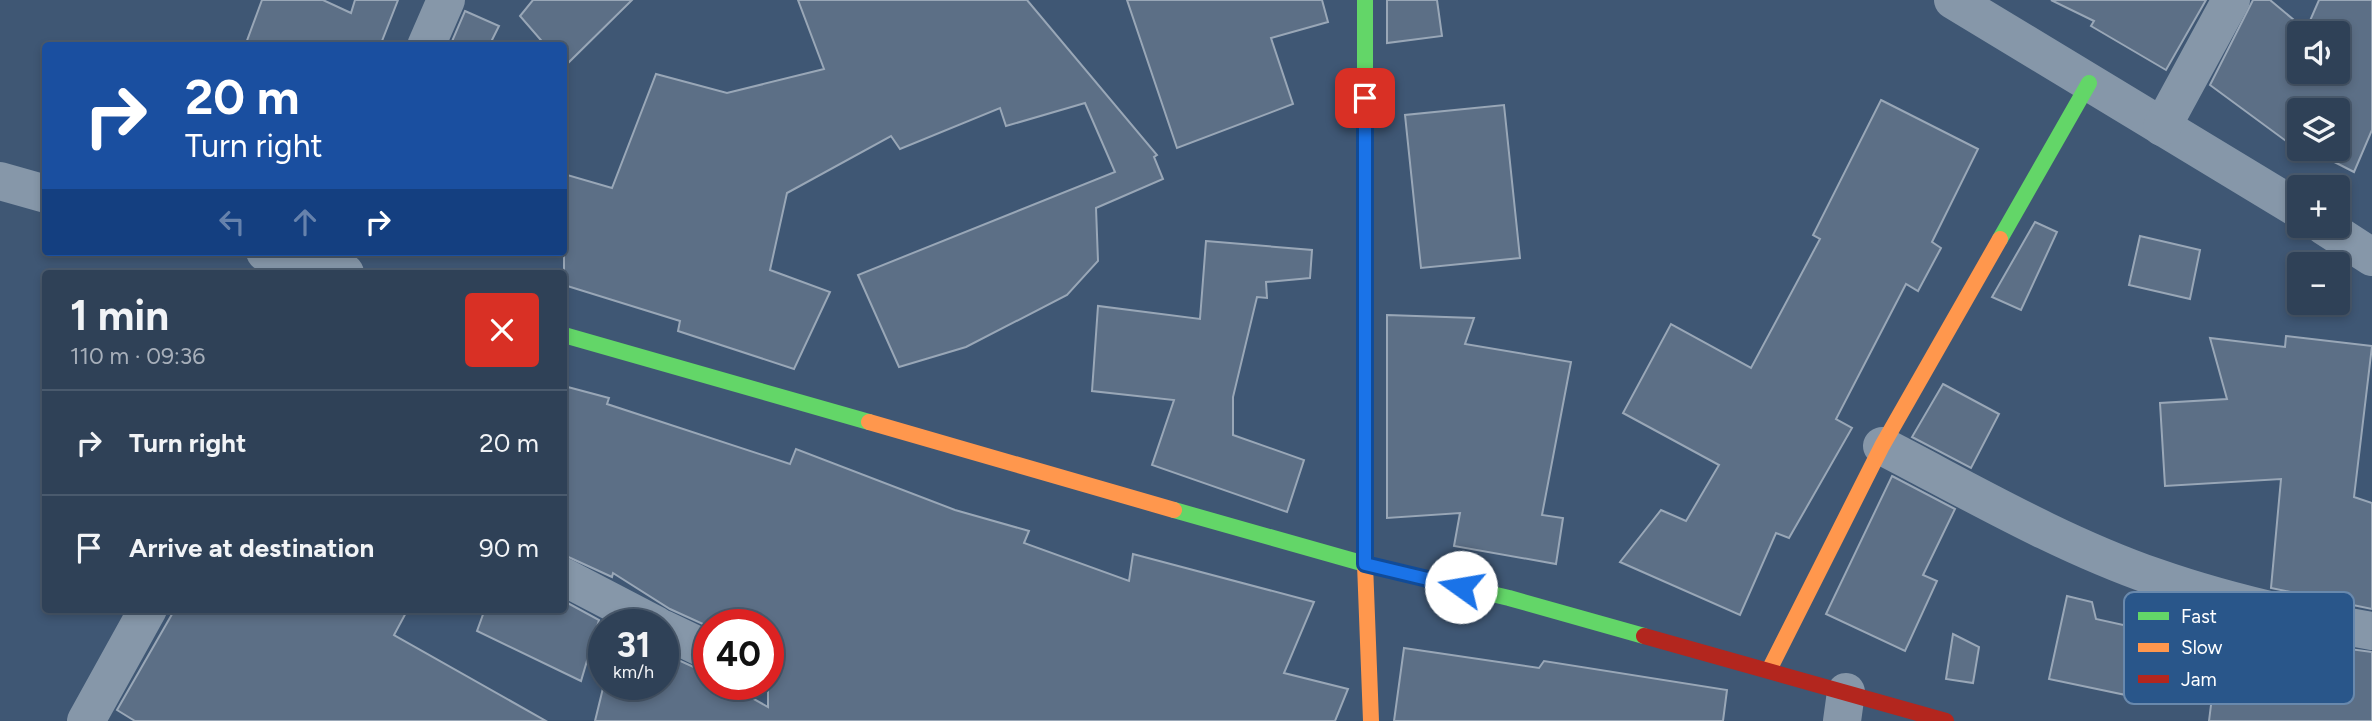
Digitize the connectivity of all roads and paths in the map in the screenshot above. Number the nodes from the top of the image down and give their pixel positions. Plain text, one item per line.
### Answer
1 (446, 0) edge
2 (1365, 0) edge
3 (2231, 0) edge
4 (1968, 4) edge
5 (428, 42) edge
6 (2089, 83) junction
7 (2162, 127) junction
8 (0, 181) edge
9 (42, 193) edge
10 (2287, 202) edge
11 (2343, 238) edge
12 (284, 256) edge
13 (2372, 257) edge
14 (338, 267) edge
15 (567, 336) edge
16 (1882, 446) junction
17 (1365, 564) junction
18 (567, 579) edge
19 (2204, 592) edge
20 (625, 609) edge
21 (146, 613) edge
22 (2354, 628) edge
23 (2372, 631) edge
24 (1769, 670) junction
25 (1844, 707) edge
26 (88, 721) edge
27 (1371, 721) edge
28 (1946, 721) edge

1 - 5 street
2 - 17 street
3 - 7 street
4 - 6 street
6 - 7 street
6 - 16 street
7 - 10 street
8 - 9 street
11 - 13 street
12 - 14 street
15 - 17 street
16 - 19 street
16 - 24 street
17 - 24 street
17 - 27 street
18 - 20 street
21 - 26 street
22 - 23 street
24 - 25 street
25 - 28 street

